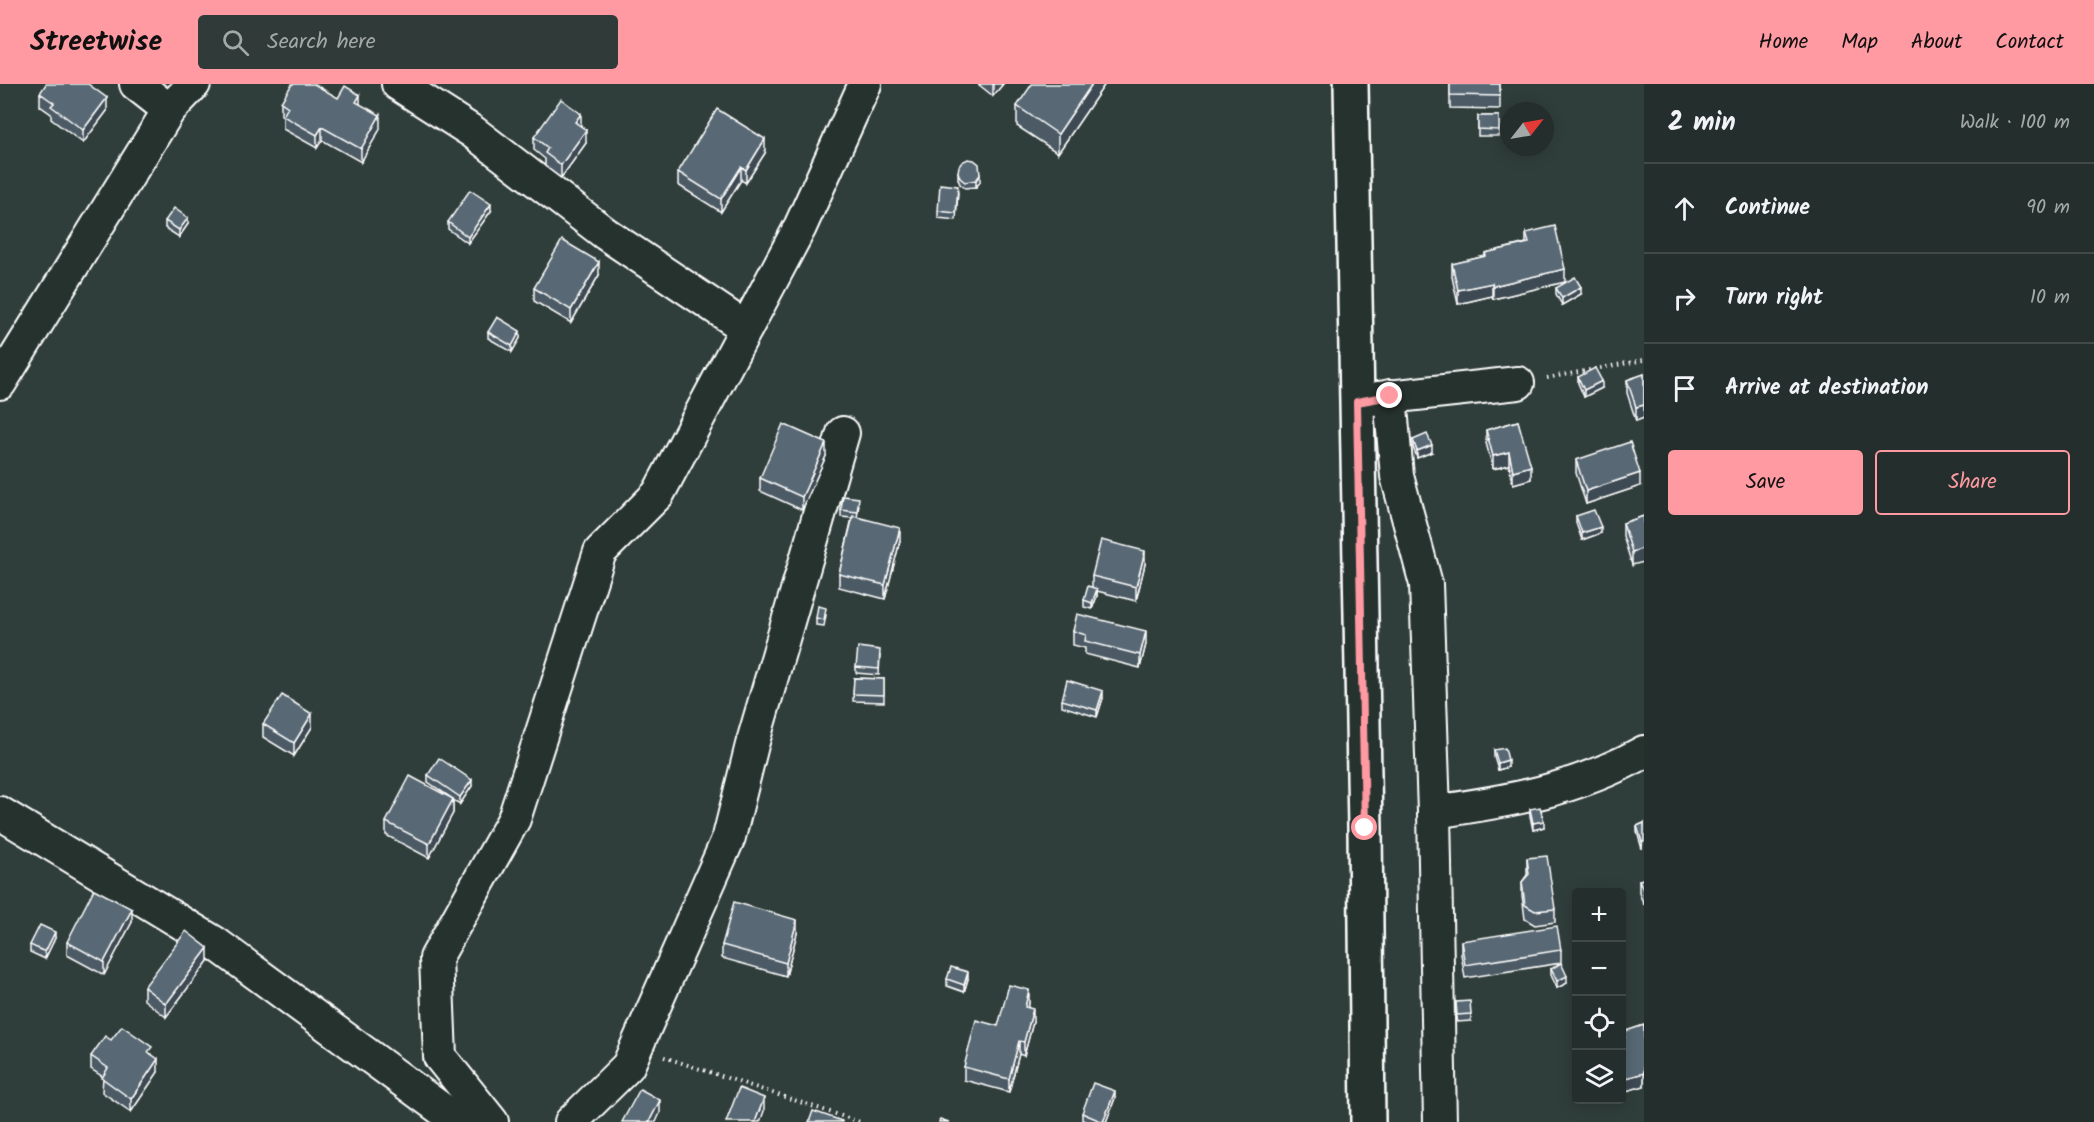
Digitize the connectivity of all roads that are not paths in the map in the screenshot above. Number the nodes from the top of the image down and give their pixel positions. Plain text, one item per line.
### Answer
1 (136, 84) edge
2 (194, 84) edge
3 (398, 84) edge
4 (865, 84) edge
5 (1351, 84) edge
6 (169, 110) junction
7 (746, 328) junction
8 (0, 383) edge
9 (1518, 383) road end
10 (1390, 396) junction
11 (1357, 402) junction
12 (843, 433) dead end
13 (1644, 752) edge
14 (1434, 812) junction
15 (0, 813) edge
16 (459, 1122) edge
17 (492, 1122) edge
18 (571, 1122) edge
19 (1368, 1122) edge
20 (1440, 1122) edge

1 - 6 street
2 - 6 street
3 - 7 street
4 - 7 street
5 - 11 main road
6 - 8 street
7 - 17 street
9 - 10 street
10 - 11 street
10 - 14 street
11 - 19 main road
12 - 18 street
13 - 14 street
14 - 20 street
15 - 16 street

